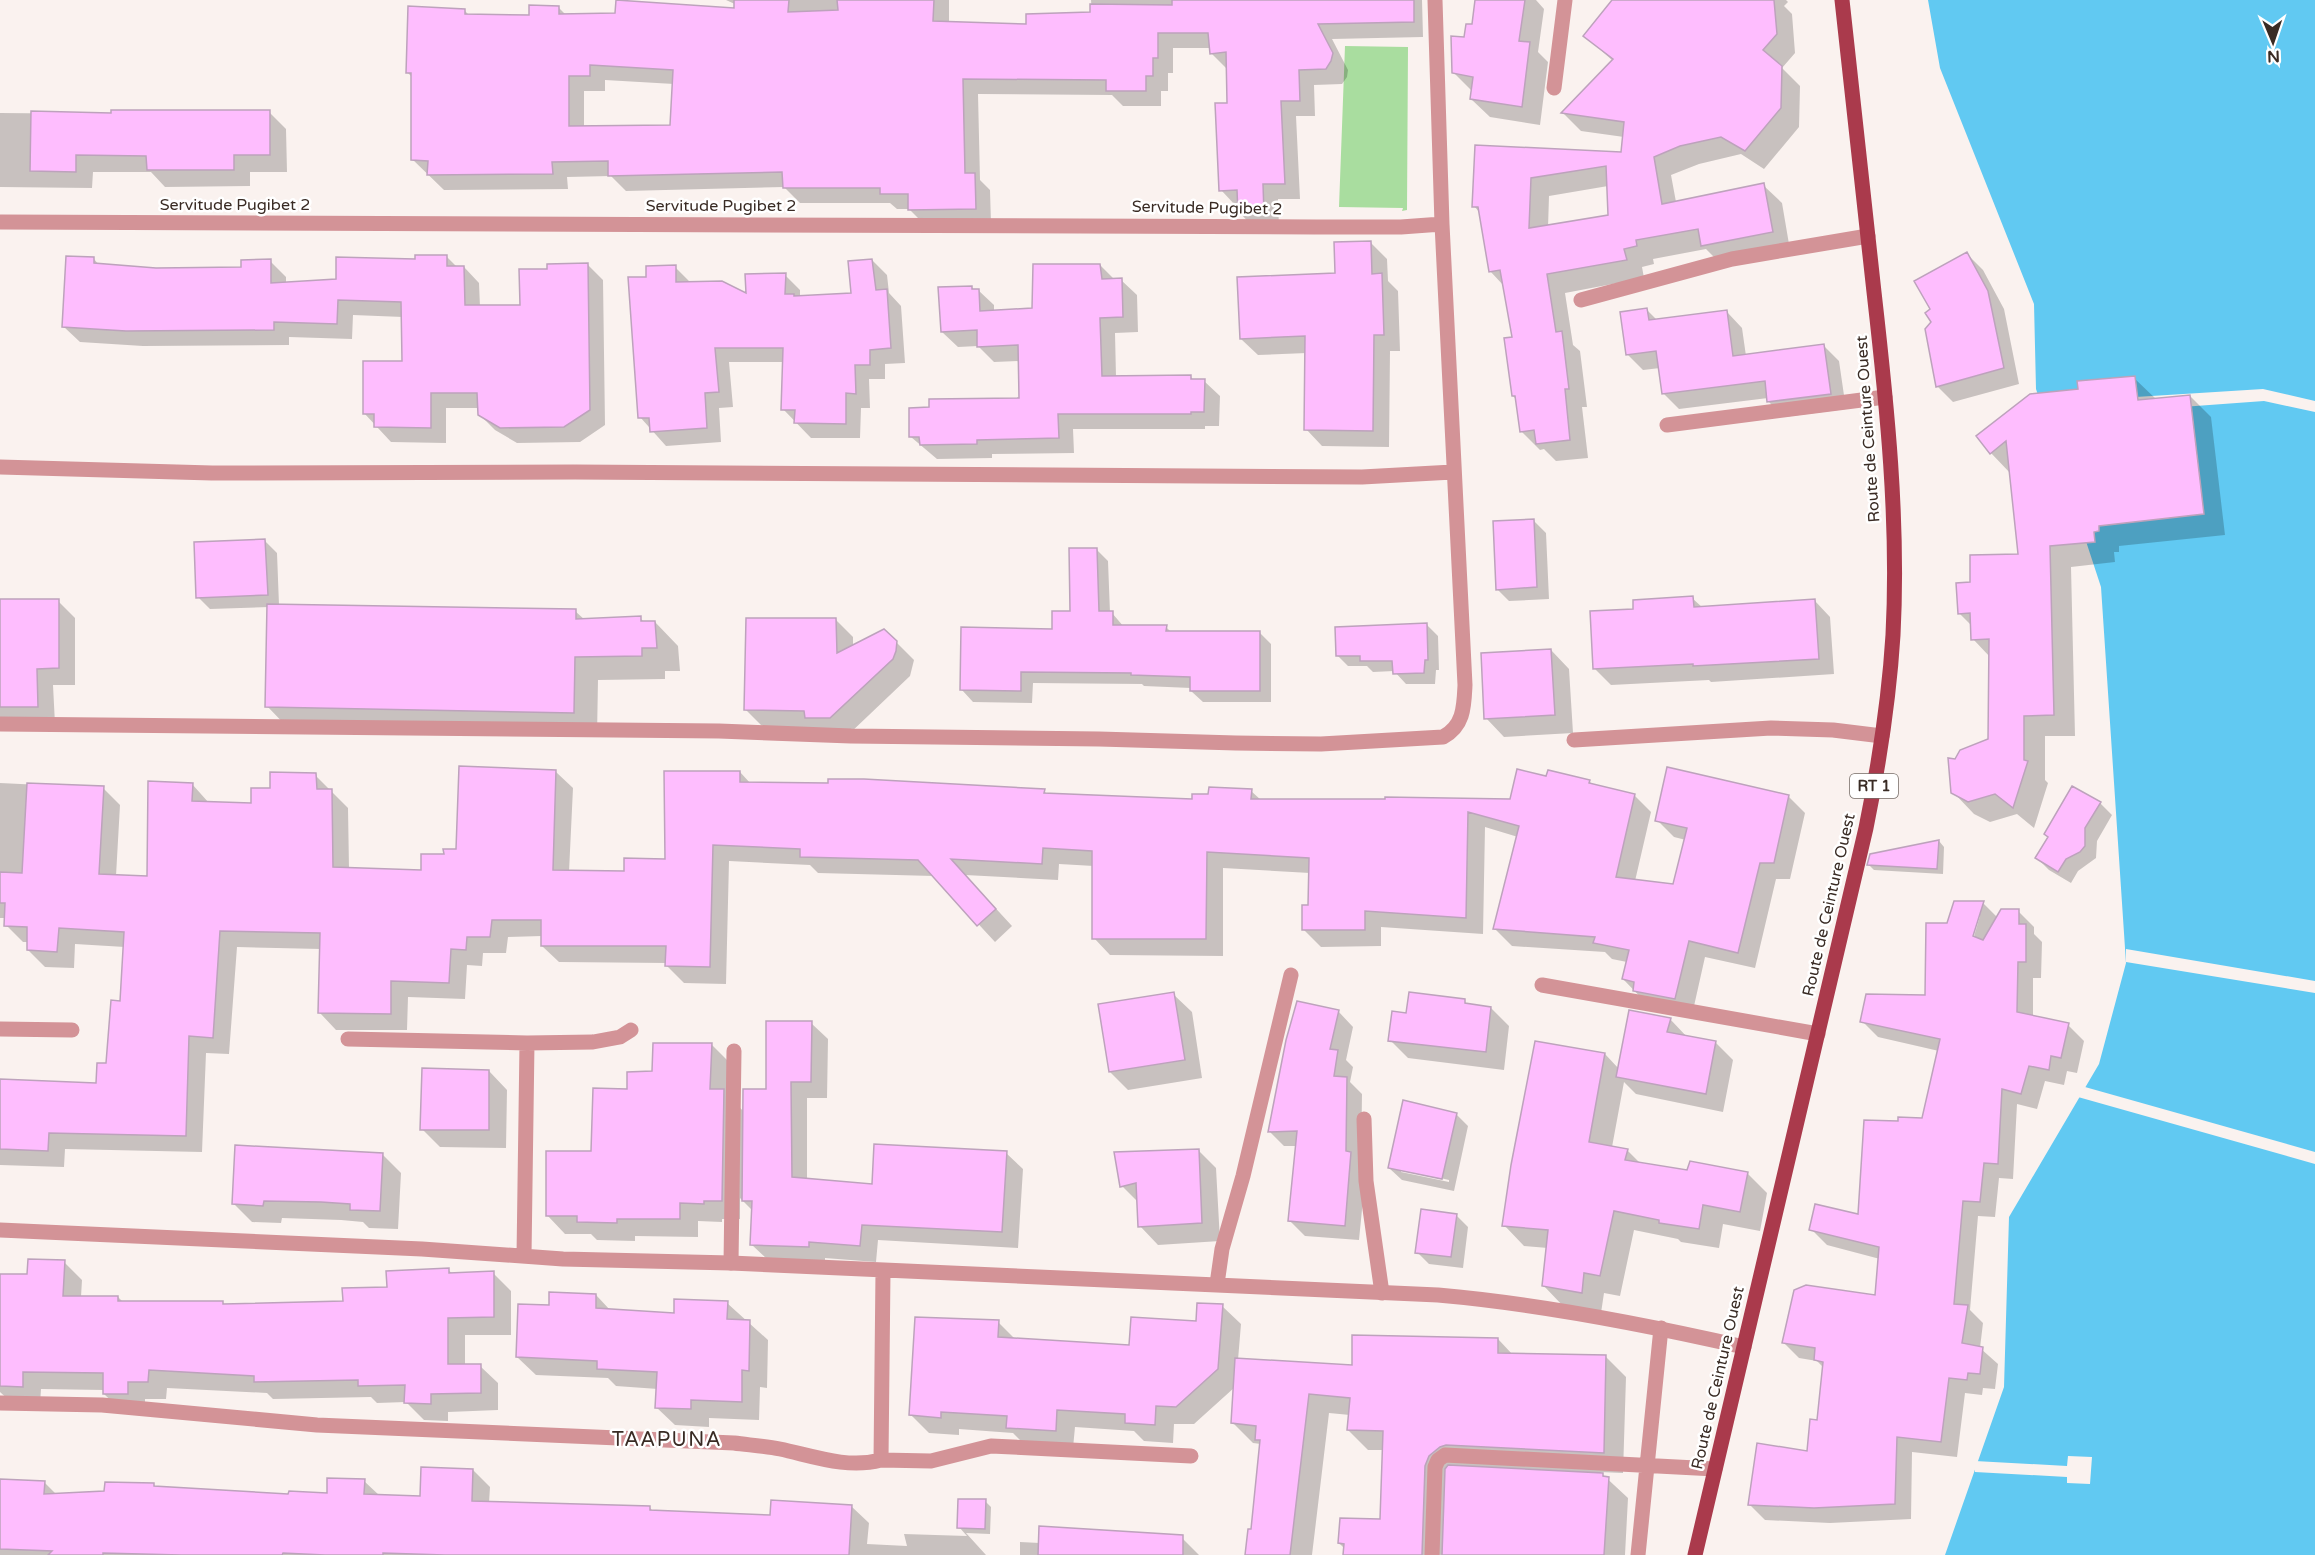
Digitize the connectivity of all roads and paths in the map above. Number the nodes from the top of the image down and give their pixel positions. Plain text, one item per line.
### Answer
1 (1435, 0) edge
2 (1565, 0) edge
3 (1842, 0) edge
4 (1554, 88) dead end
5 (0, 222) edge
6 (1442, 224) junction
7 (1868, 236) junction
8 (1581, 300) dead end
9 (1885, 397) junction
10 (1667, 425) dead end
11 (0, 467) edge
12 (1453, 472) junction
13 (0, 724) edge
14 (1882, 736) junction
15 (1574, 740) dead end
16 (1291, 975) dead end
17 (1542, 984) dead end
18 (0, 1029) edge
19 (72, 1030) dead end
20 (631, 1030) dead end
21 (1818, 1034) junction
22 (348, 1040) dead end
23 (527, 1044) junction
24 (734, 1051) dead end
25 (1364, 1119) dead end
26 (0, 1230) edge
27 (524, 1256) junction
28 (731, 1263) junction
29 (883, 1271) junction
30 (1216, 1284) junction
31 (1382, 1293) junction
32 (1661, 1328) junction
33 (1744, 1347) junction
34 (0, 1403) edge
35 (1191, 1456) dead end
36 (881, 1460) junction
37 (1648, 1466) junction
38 (1715, 1469) junction
39 (1432, 1555) edge
40 (1638, 1555) edge
41 (1695, 1555) edge

1 - 6 street
2 - 4 street
3 - 7 main road, Route de Ceinture Ouest / RT 1
5 - 6 street, Servitude Pugibet 2
6 - 12 street
7 - 8 street
7 - 9 main road, Route de Ceinture Ouest / RT 1
9 - 10 street
9 - 14 main road, Route de Ceinture Ouest / RT 1
11 - 12 street
12 - 13 street
14 - 15 street
14 - 21 main road, Route de Ceinture Ouest / RT 1
16 - 30 street
17 - 21 street
18 - 19 street
20 - 23 street
21 - 33 main road, Route de Ceinture Ouest / RT 1
22 - 23 street
23 - 27 street
24 - 28 street
25 - 31 street
26 - 27 street
27 - 28 street
28 - 29 street
29 - 30 street
29 - 36 street
30 - 31 street
31 - 32 street
32 - 33 street
32 - 37 street
33 - 38 main road, Route de Ceinture Ouest / RT 1
34 - 36 street
35 - 36 street
37 - 38 street
37 - 39 street
37 - 40 street
38 - 41 main road, Route de Ceinture Ouest / RT 1

